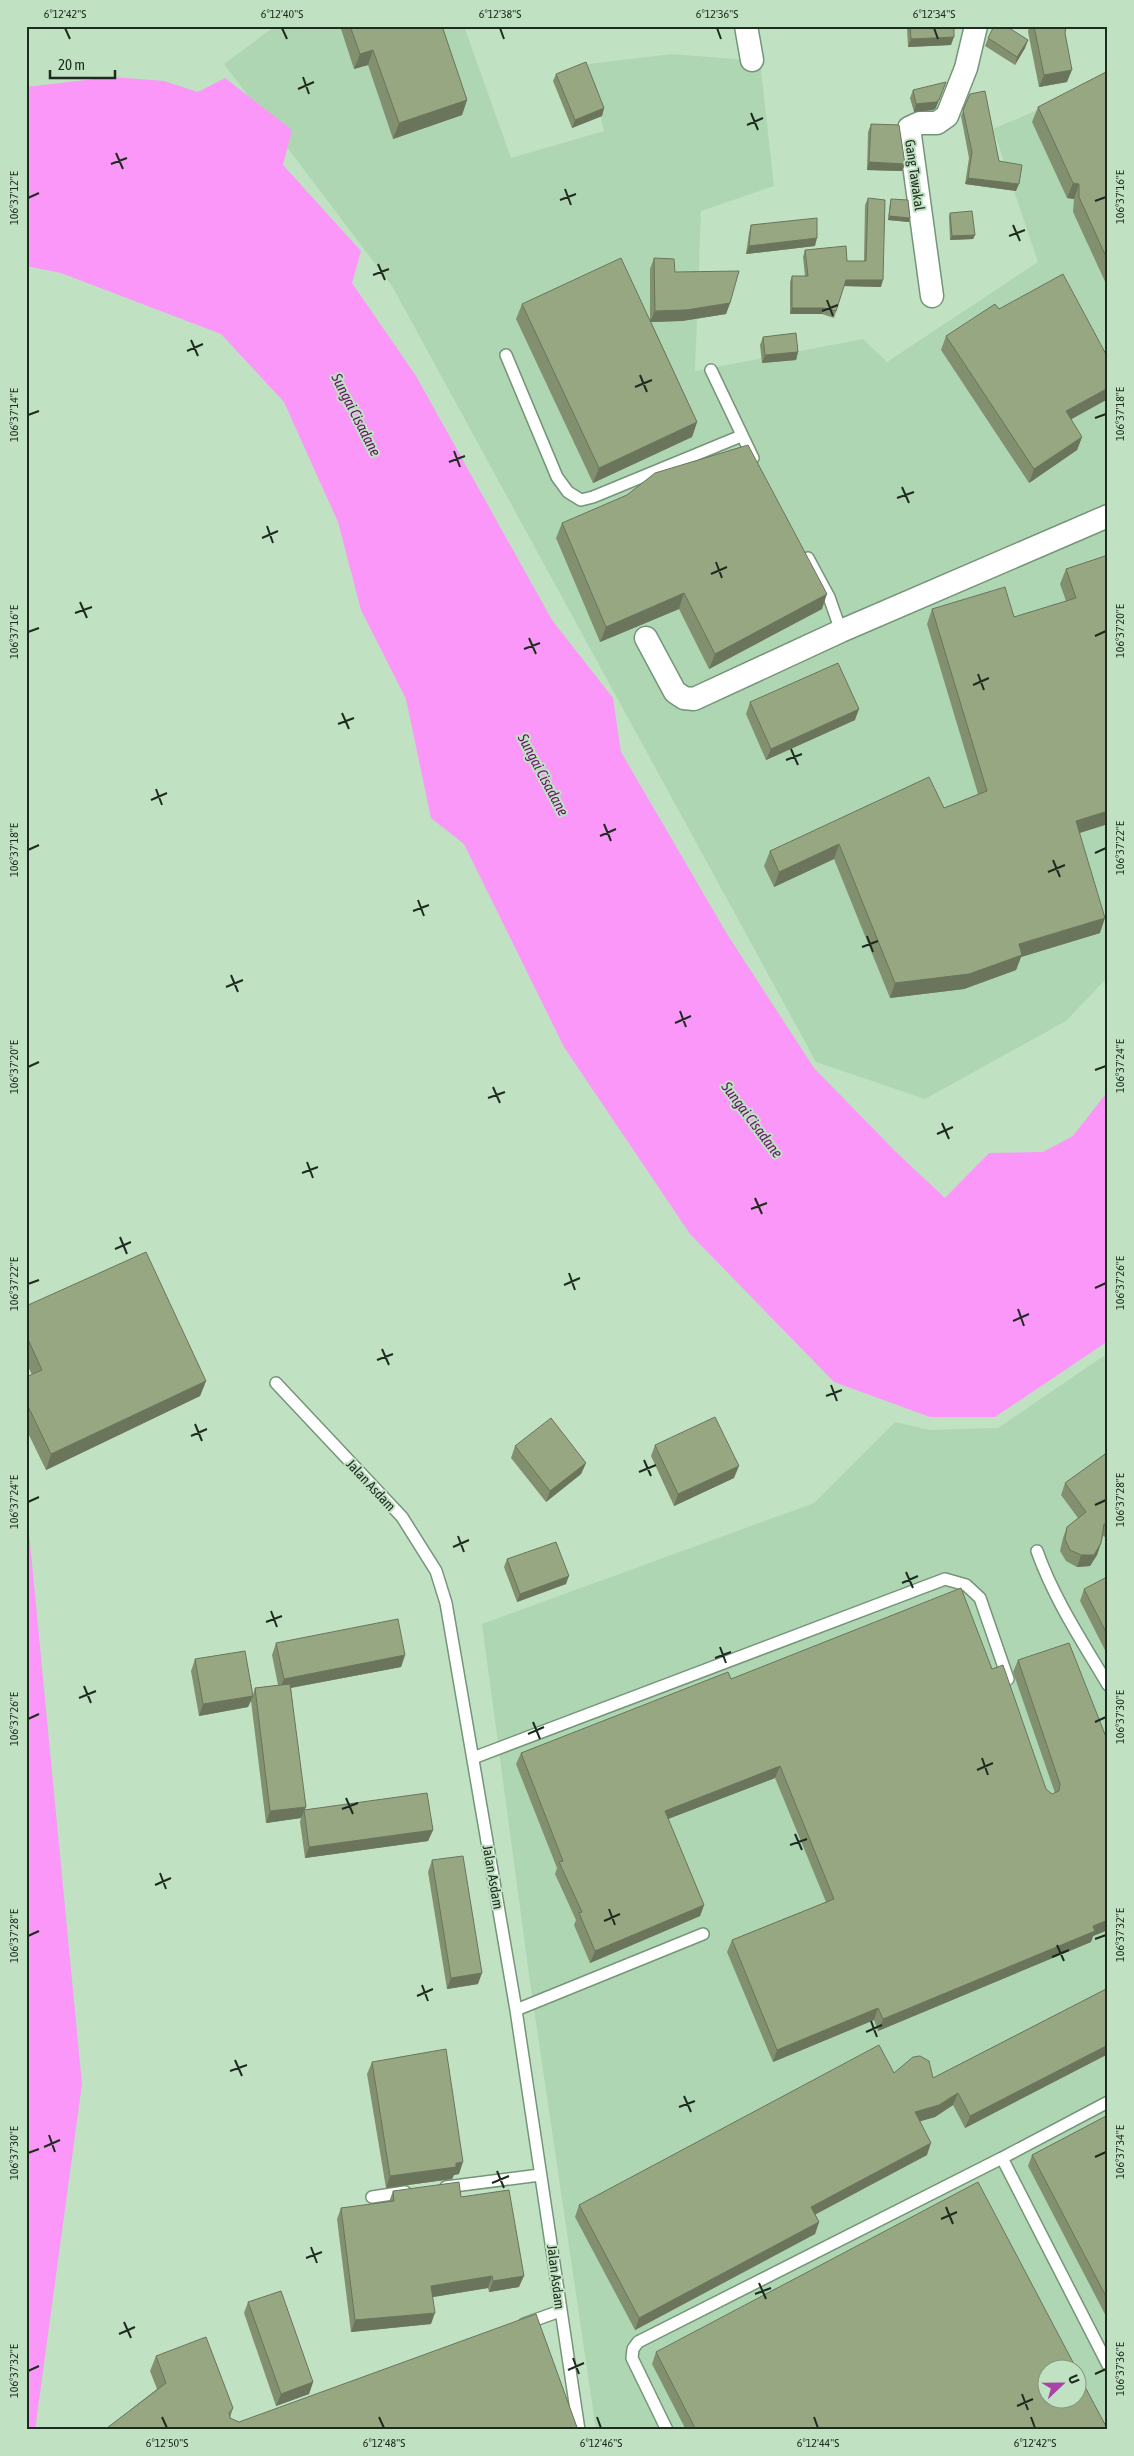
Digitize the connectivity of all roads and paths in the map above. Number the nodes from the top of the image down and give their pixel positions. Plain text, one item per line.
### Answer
1 (746, 26) edge
2 (976, 26) edge
3 (752, 60) dead end
4 (932, 296) dead end
5 (506, 355) dead end
6 (711, 370) dead end
7 (741, 436) junction
8 (760, 470) edge
9 (1108, 516) edge
10 (801, 546) edge
11 (841, 631) junction
12 (646, 638) dead end
13 (276, 1383) dead end
14 (1037, 1551) dead end
15 (1108, 1685) edge
16 (1011, 1689) edge
17 (473, 1758) junction
18 (703, 1934) dead end
19 (516, 2010) junction
20 (1108, 2102) edge
21 (1002, 2158) junction
22 (540, 2175) junction
23 (437, 2188) edge
24 (419, 2190) edge
25 (372, 2197) dead end
26 (560, 2311) junction
27 (513, 2328) edge
28 (1108, 2366) edge
29 (579, 2430) edge
30 (667, 2430) edge

1 - 3 street
2 - 4 street, Gang Tawakal
5 - 7 lane
6 - 7 lane
7 - 8 lane
9 - 11 street
10 - 11 lane
11 - 12 street
13 - 17 lane, Jalan Asdam
14 - 15 lane
16 - 17 lane
17 - 19 lane, Jalan Asdam
18 - 19 lane
19 - 22 lane, Jalan Asdam
20 - 21 lane
21 - 28 lane
21 - 30 lane
22 - 23 lane
22 - 26 lane, Jalan Asdam
24 - 25 lane
26 - 27 lane
26 - 29 lane, Jalan Asdam

